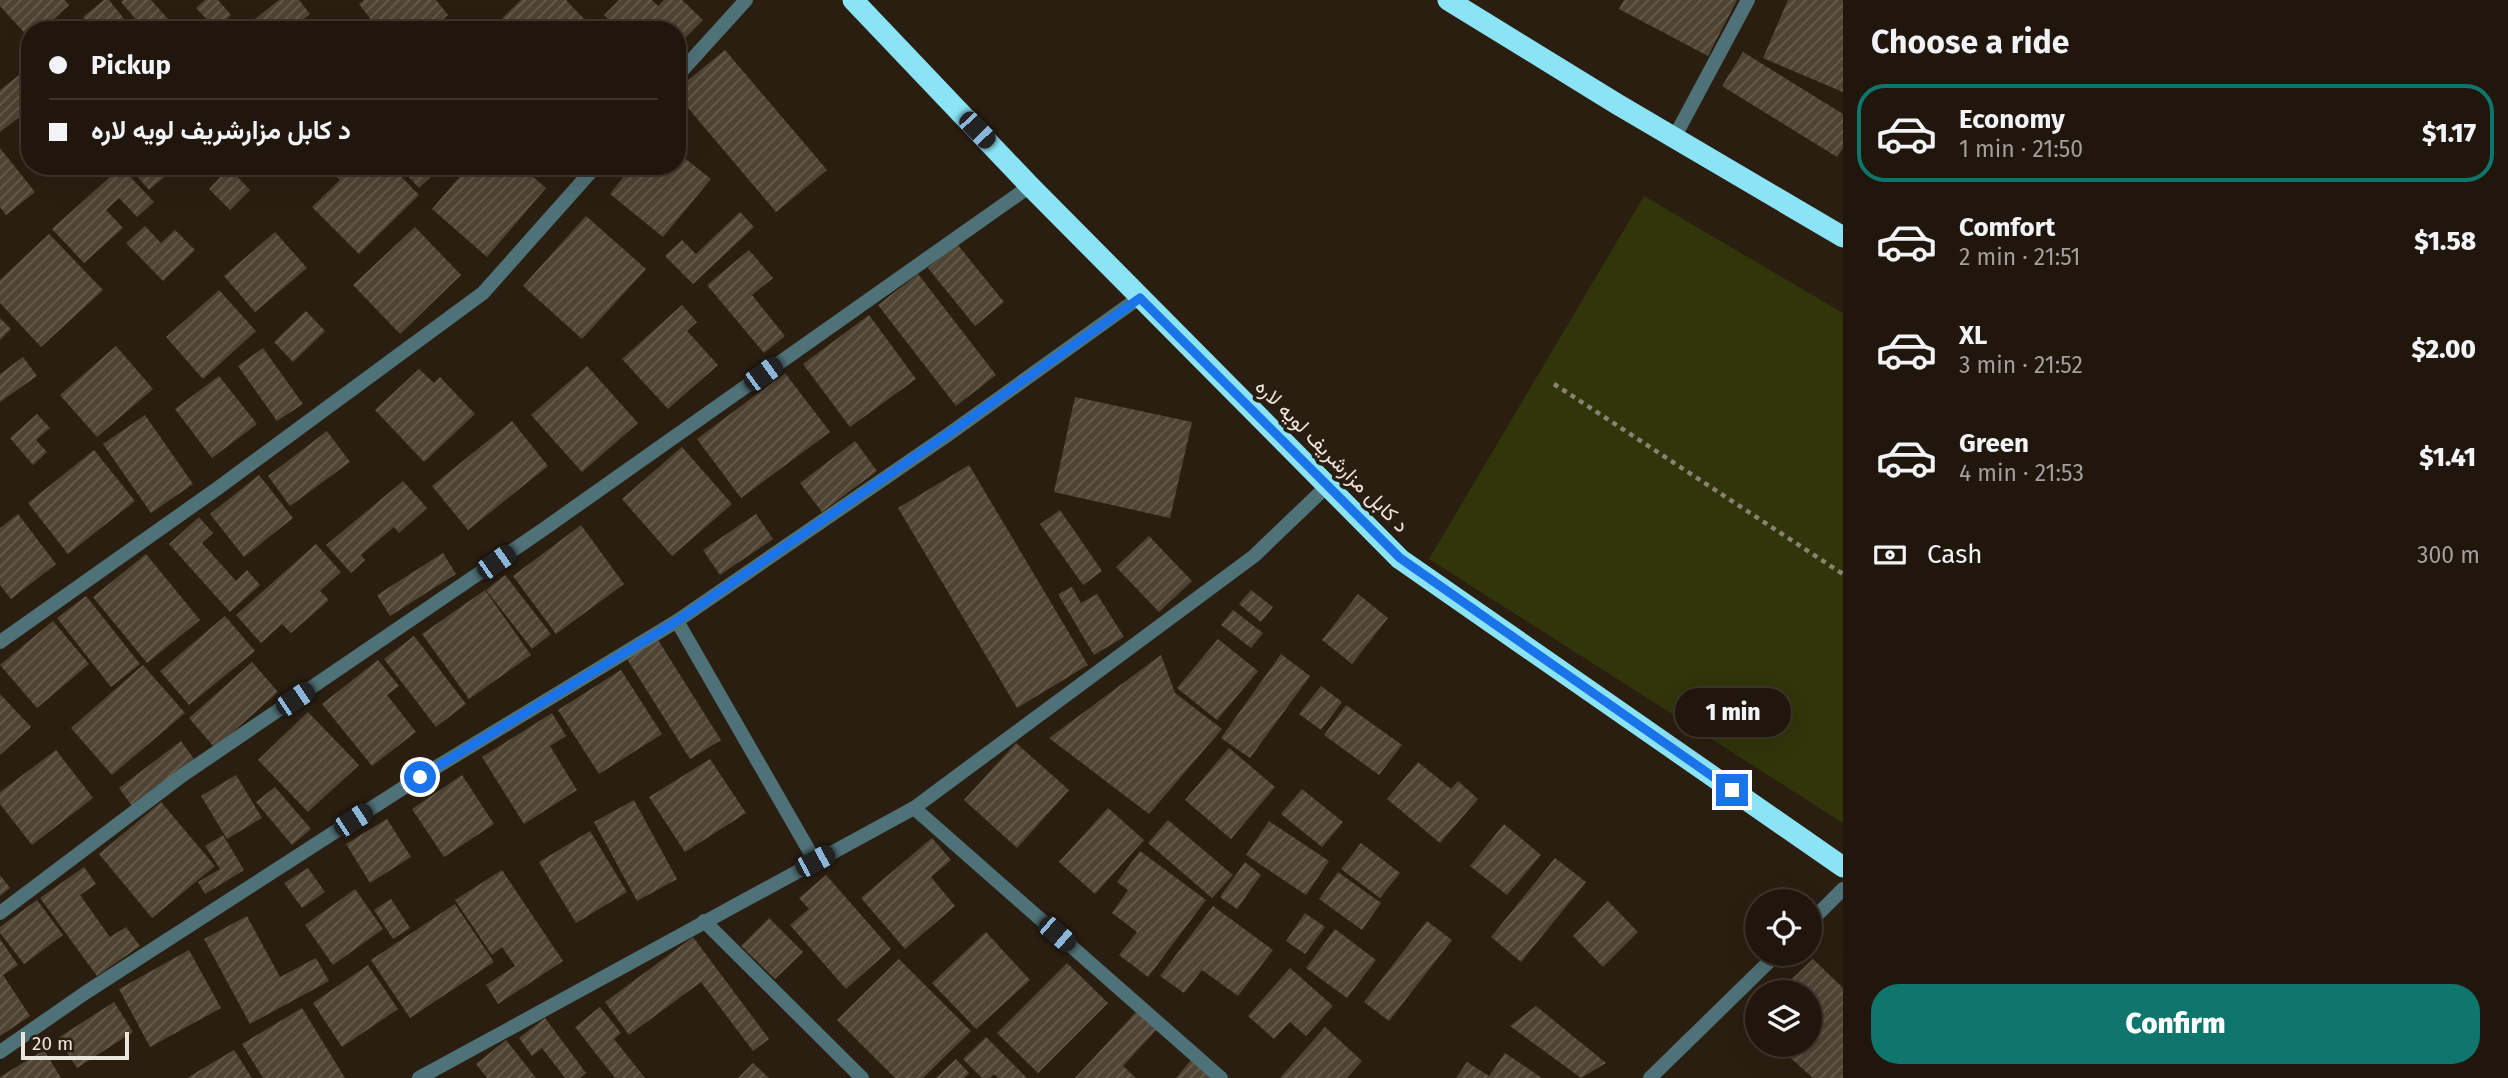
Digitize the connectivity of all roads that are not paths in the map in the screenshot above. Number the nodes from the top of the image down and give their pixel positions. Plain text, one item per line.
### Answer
1 (746, 0) edge
2 (853, 0) edge
3 (1448, 0) edge
4 (1748, 0) edge
5 (686, 66) edge
6 (1674, 138) junction
7 (588, 175) edge
8 (1030, 186) junction
9 (1843, 237) edge
10 (1140, 298) junction
11 (1327, 486) junction
12 (677, 621) junction
13 (0, 642) edge
14 (914, 808) junction
15 (815, 861) junction
16 (1843, 867) edge
17 (1843, 888) edge
18 (1822, 910) edge
19 (0, 913) edge
20 (704, 920) junction
21 (1765, 966) edge
22 (0, 1052) edge
23 (419, 1078) edge
24 (862, 1078) edge
25 (1221, 1078) edge
26 (1650, 1078) edge

1 - 5 street
2 - 8 highway, د کابل مزارشریف لویه لاره
3 - 6 highway
4 - 6 street
6 - 9 highway
7 - 13 street
8 - 10 highway, د کابل مزارشریف لویه لاره
8 - 19 street
10 - 11 highway, د کابل مزارشریف لویه لاره
10 - 12 street
11 - 14 street
11 - 16 highway, د کابل مزارشریف لویه لاره
12 - 15 street
12 - 22 street
14 - 15 street
14 - 25 street
15 - 20 street
17 - 18 street
20 - 23 street
20 - 24 street
21 - 26 street

